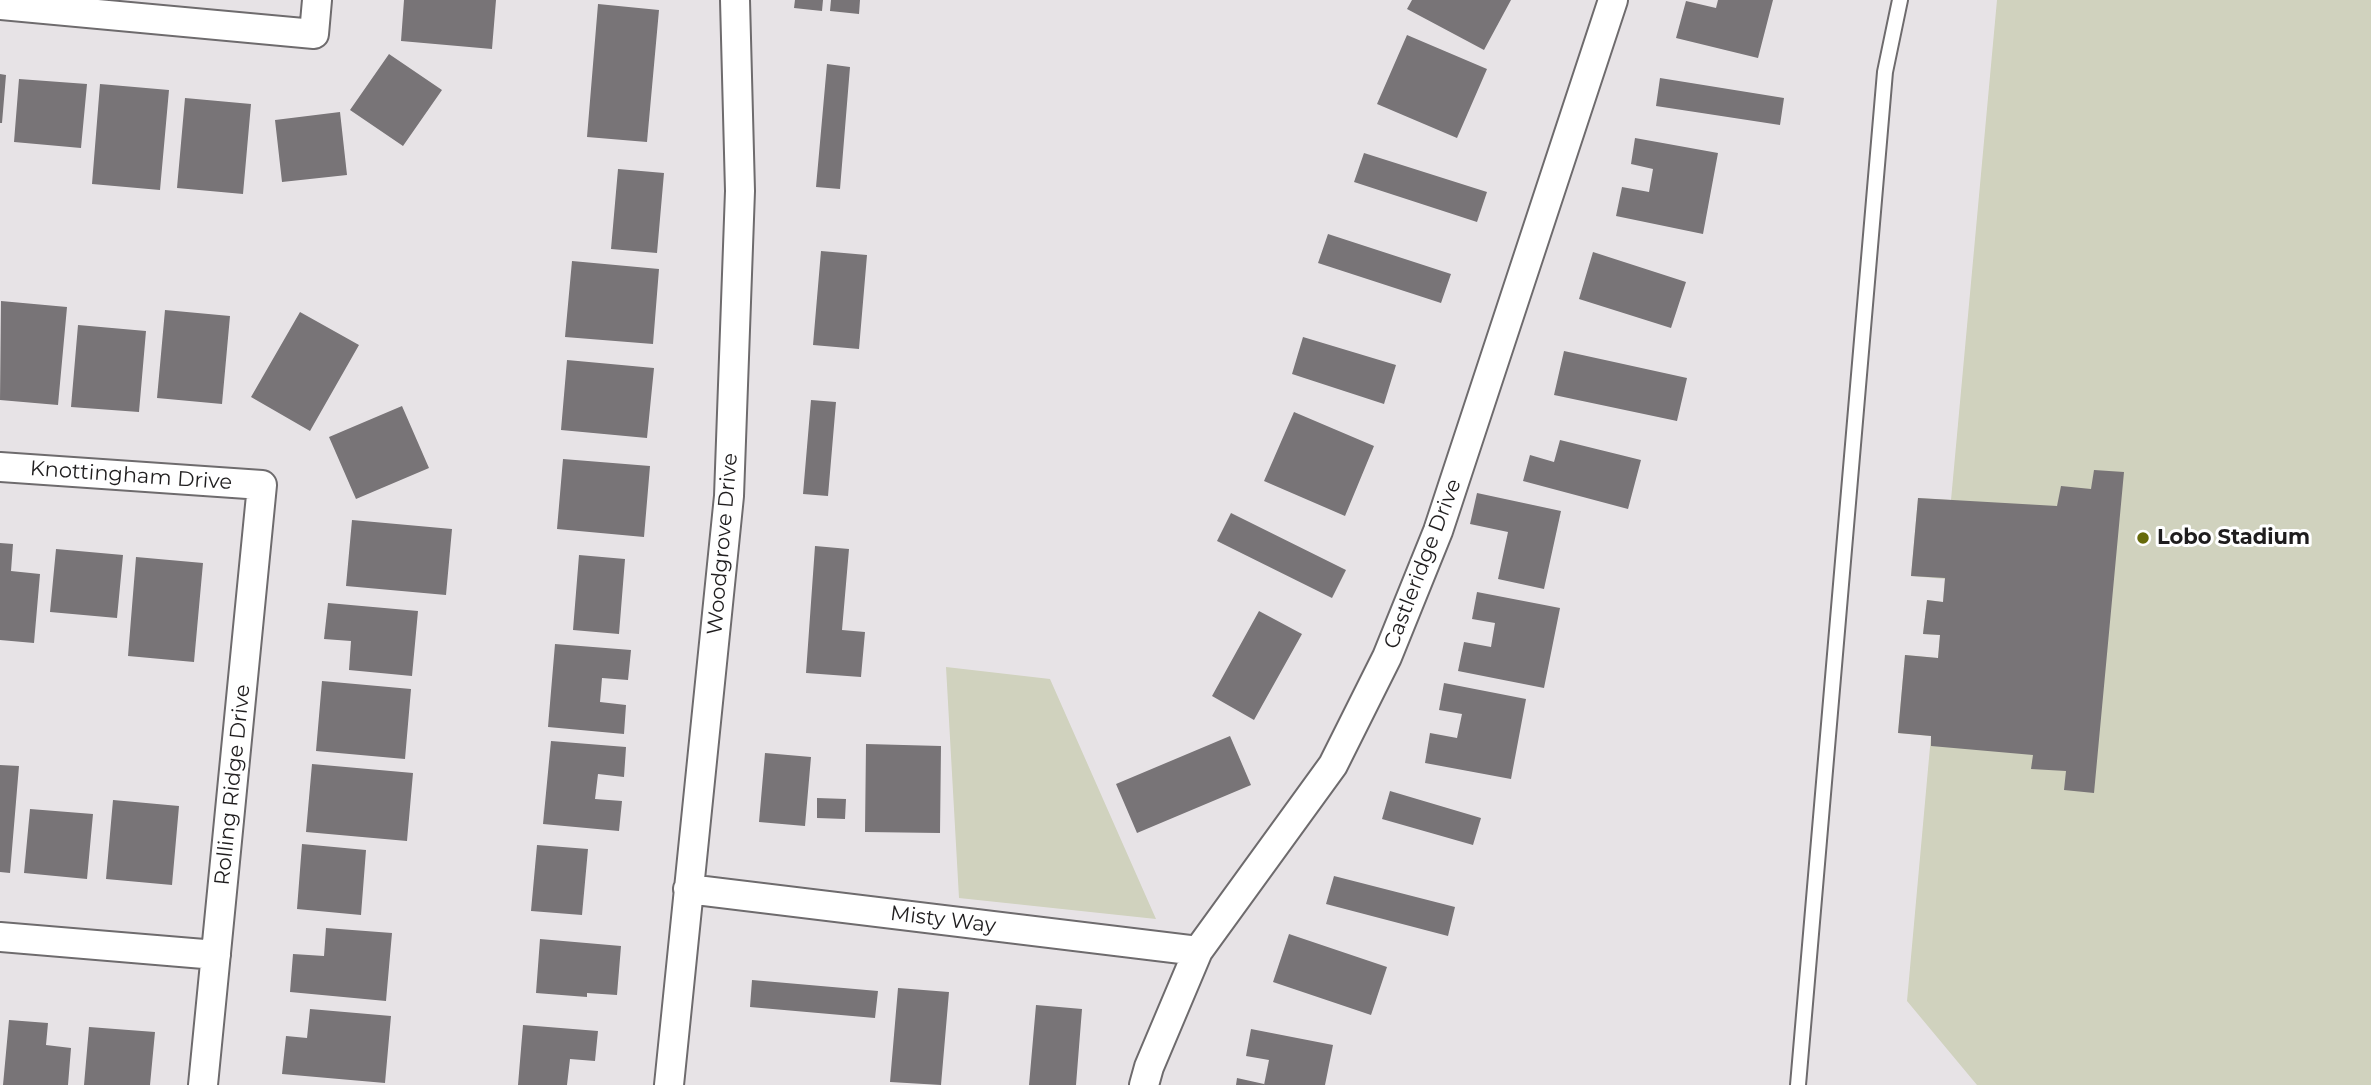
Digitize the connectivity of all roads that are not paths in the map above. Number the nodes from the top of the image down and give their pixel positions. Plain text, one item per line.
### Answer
1 (317, 0) edge
2 (735, 0) edge
3 (1613, 0) edge
4 (1900, 0) edge
5 (0, 5) edge
6 (0, 467) edge
7 (262, 485) joint
8 (688, 889) junction
9 (0, 937) edge
10 (1198, 951) junction
11 (216, 955) junction
12 (203, 1085) edge
13 (669, 1085) edge
14 (1144, 1085) edge
15 (1798, 1085) edge

1 - 5 street
2 - 8 street, Woodgrove Drive
3 - 10 street, Castleridge Drive
4 - 15 lane
6 - 7 street, Knottingham Drive
7 - 11 street, Rolling Ridge Drive
8 - 10 street, Misty Way
8 - 13 street, Woodgrove Drive
9 - 11 street
10 - 14 street, Castleridge Drive
11 - 12 street, Rolling Ridge Drive

